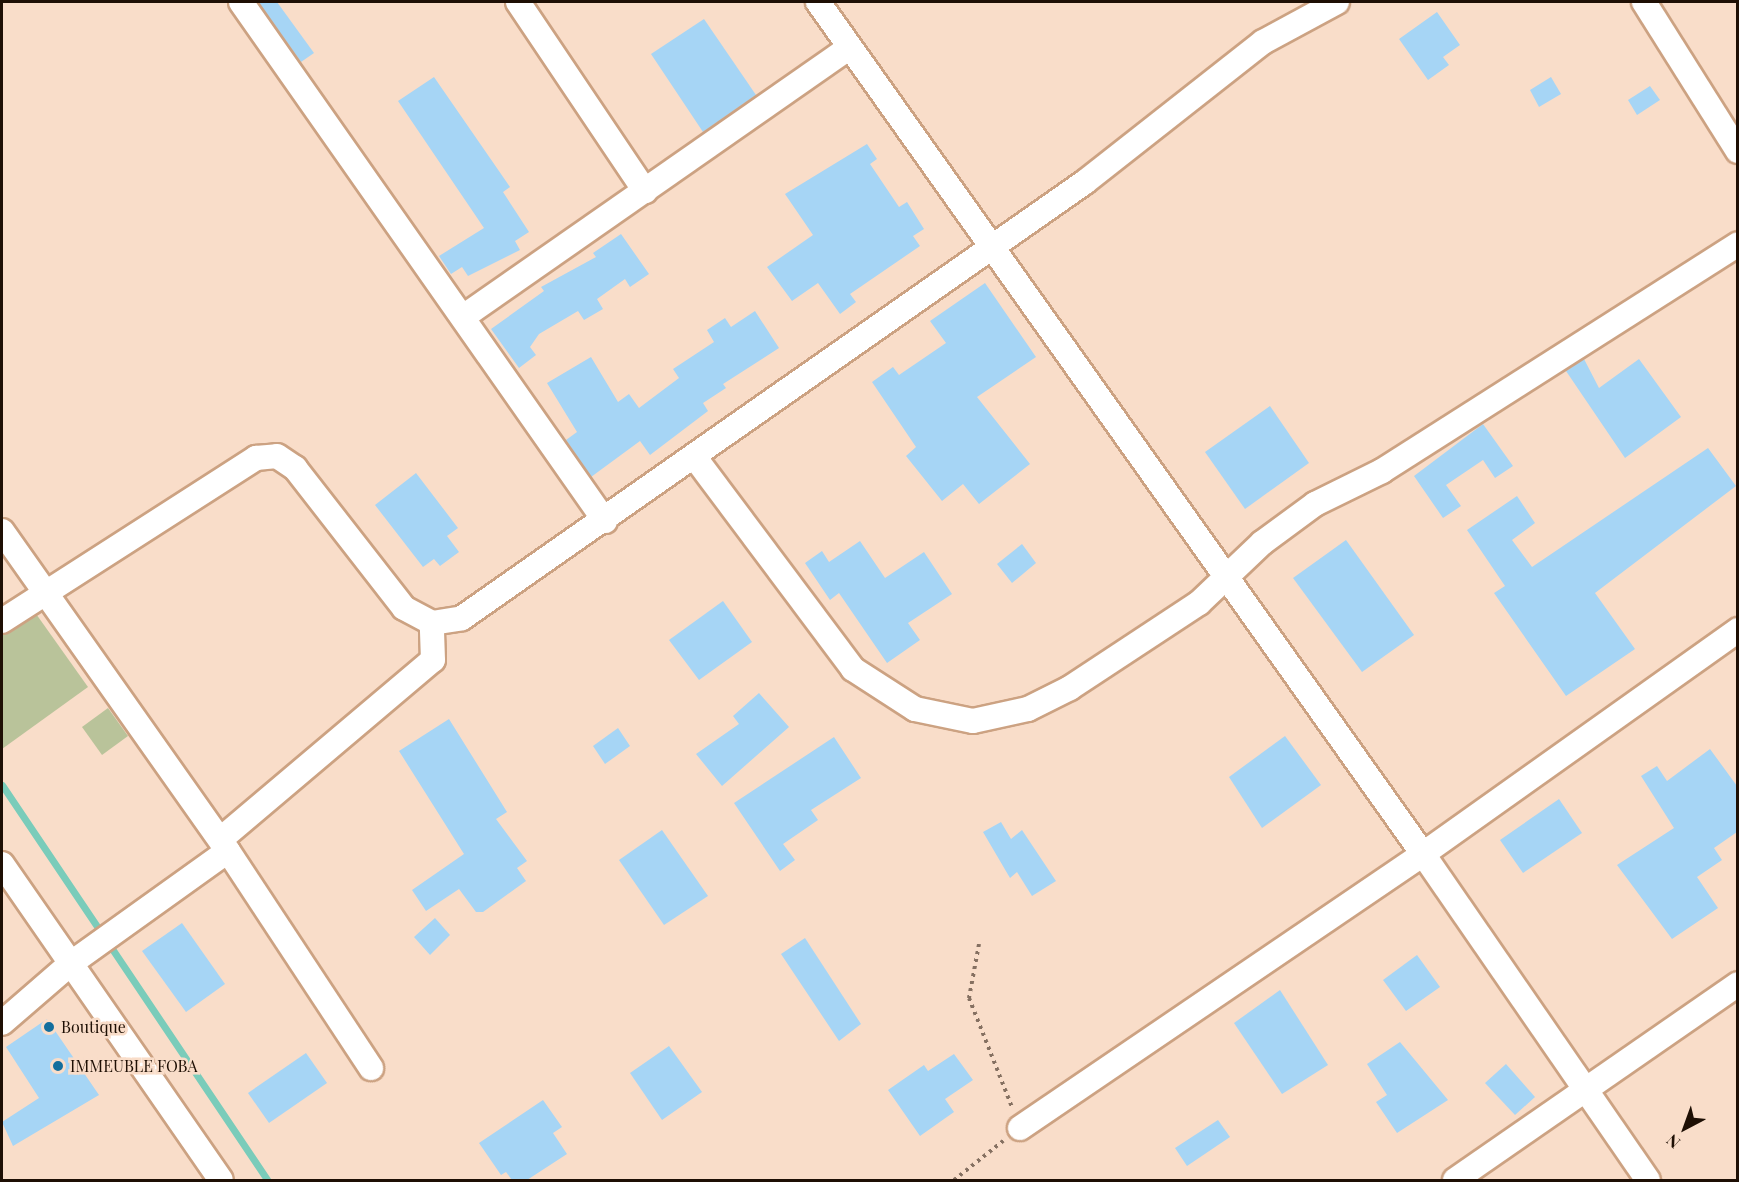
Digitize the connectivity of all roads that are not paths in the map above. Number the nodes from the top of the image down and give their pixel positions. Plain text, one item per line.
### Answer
1 (241, 2) edge
2 (519, 2) edge
3 (818, 2) edge
4 (1337, 2) edge
5 (1644, 2) edge
6 (849, 48) junction
7 (1737, 151) edge
8 (645, 191) junction
9 (1737, 244) edge
10 (995, 247) junction
11 (463, 317) junction
12 (696, 459) junction
13 (605, 521) junction
14 (2, 531) edge
15 (1227, 578) junction
16 (46, 593) junction
17 (2, 621) edge
18 (432, 623) junction
19 (1737, 630) edge
20 (224, 845) junction
21 (1423, 854) junction
22 (2, 864) edge
23 (70, 964) junction
24 (1737, 984) edge
25 (2, 1023) edge
26 (371, 1068) dead end
27 (1585, 1092) junction
28 (1020, 1128) road end
29 (221, 1180) edge
30 (1455, 1180) edge
31 (1648, 1180) edge

1 - 11 street
2 - 8 street
3 - 6 street
4 - 10 street
5 - 7 street
6 - 8 street
6 - 10 street
8 - 11 street
9 - 15 street
10 - 12 street
10 - 15 street
11 - 13 street
12 - 13 street
12 - 15 street
13 - 18 street
14 - 16 street
15 - 21 street
16 - 17 street
16 - 18 street
16 - 20 street
18 - 20 street
19 - 21 street
20 - 23 street
20 - 26 street
21 - 27 street
21 - 28 street
22 - 23 street
23 - 25 street
23 - 29 street
24 - 27 street
27 - 30 street
27 - 31 street

